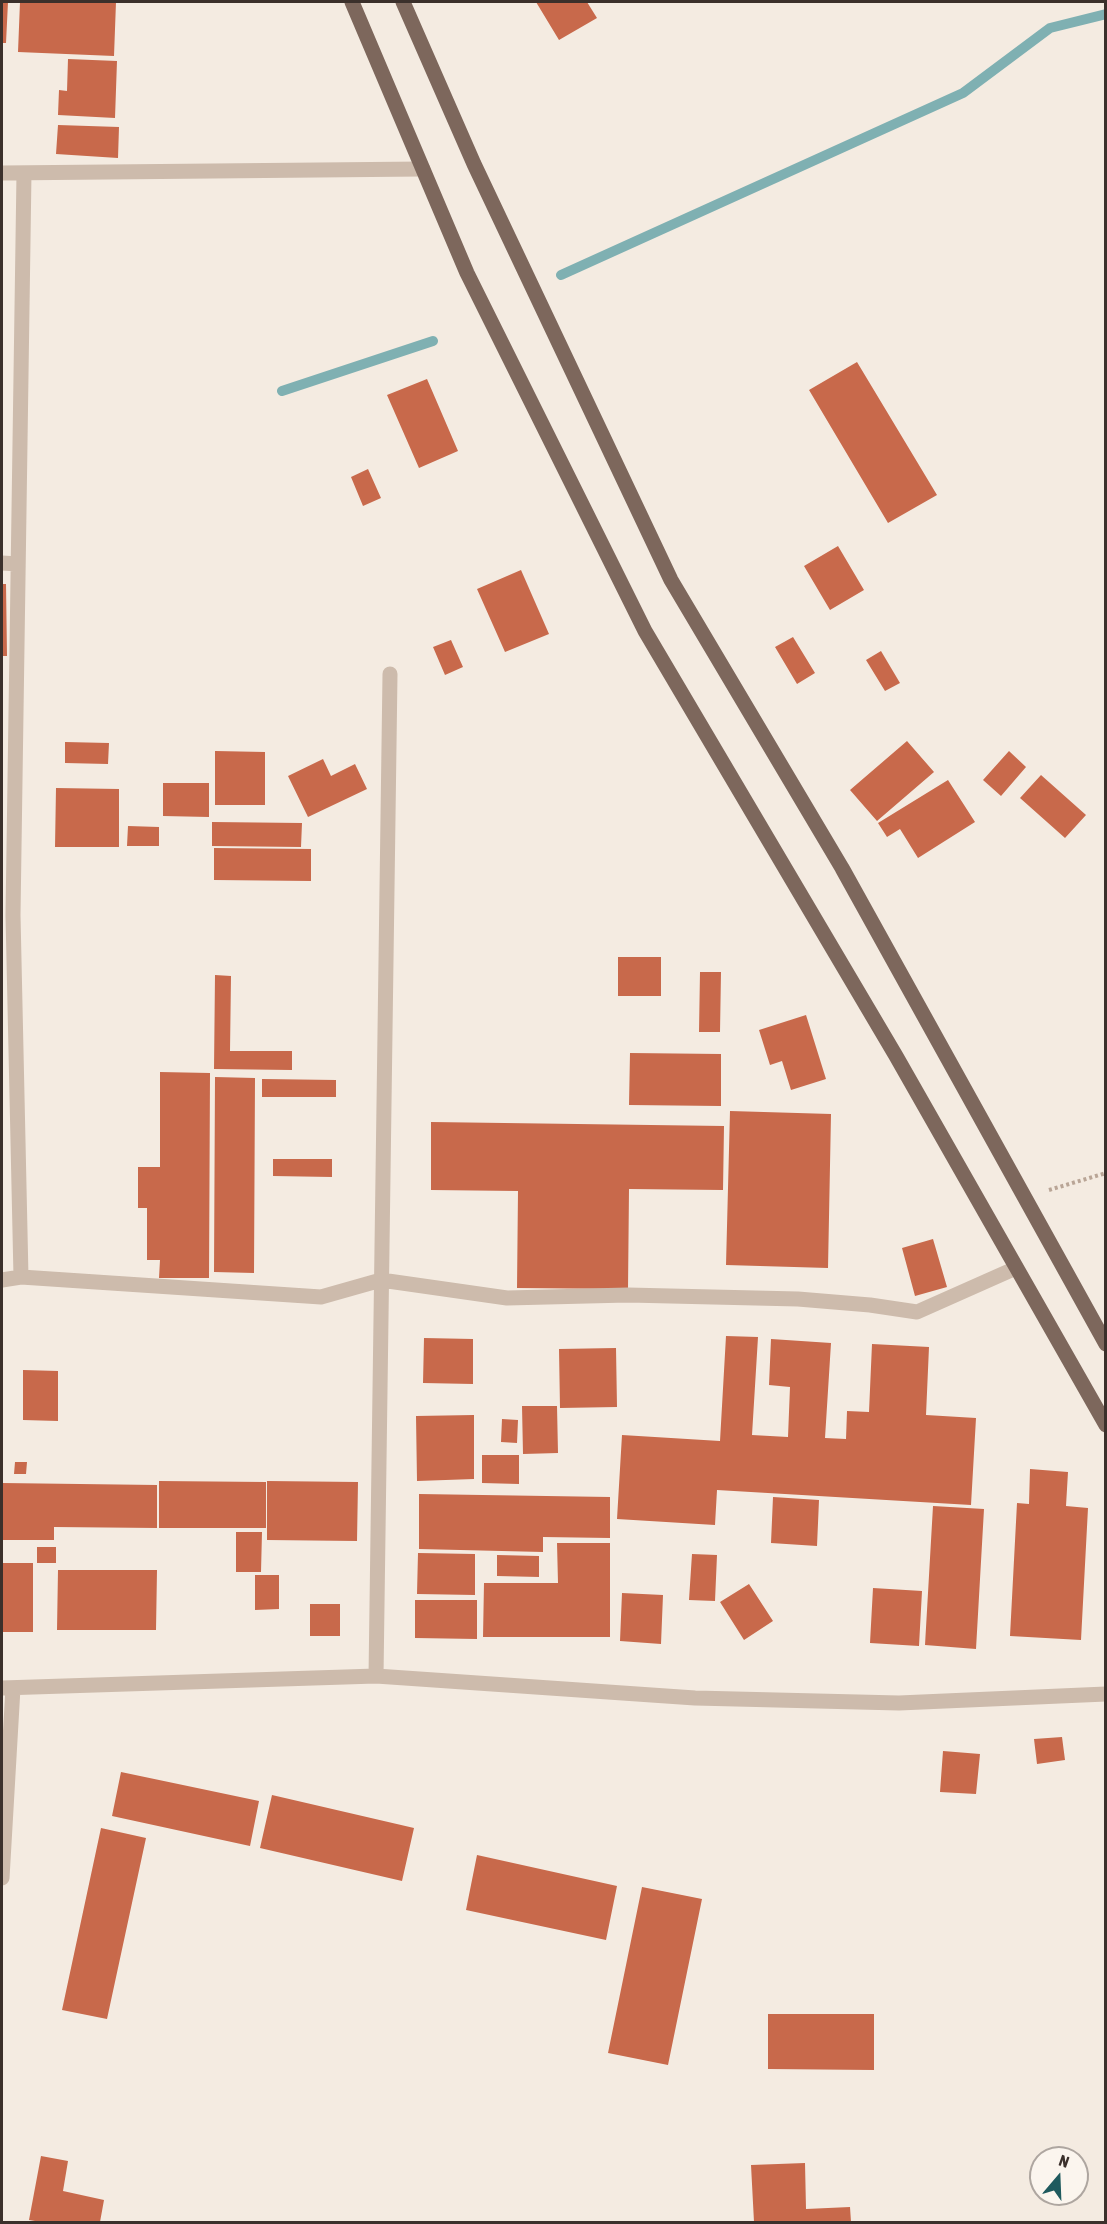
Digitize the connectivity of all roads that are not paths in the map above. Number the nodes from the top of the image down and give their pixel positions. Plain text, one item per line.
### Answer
1 (352, 2) edge
2 (403, 2) edge
3 (423, 169) junction
4 (2, 173) edge
5 (24, 173) junction
6 (2, 563) edge
7 (18, 564) junction
8 (390, 674) dead end
9 (7, 915) edge
10 (1016, 1268) junction
11 (21, 1278) junction
12 (2, 1280) edge
13 (381, 1280) junction
14 (1106, 1344) edge
15 (1106, 1425) edge
16 (376, 1676) junction
17 (7, 1688) edge
18 (1106, 1694) edge
19 (2, 1878) edge

1 - 3 main road
2 - 14 main road
3 - 5 street
3 - 10 main road
4 - 5 street
5 - 7 street
6 - 7 street
7 - 9 street
8 - 13 street
9 - 11 street
10 - 13 street
10 - 15 main road
11 - 12 street
11 - 13 street
13 - 16 street
16 - 17 street
16 - 18 street
17 - 19 street

